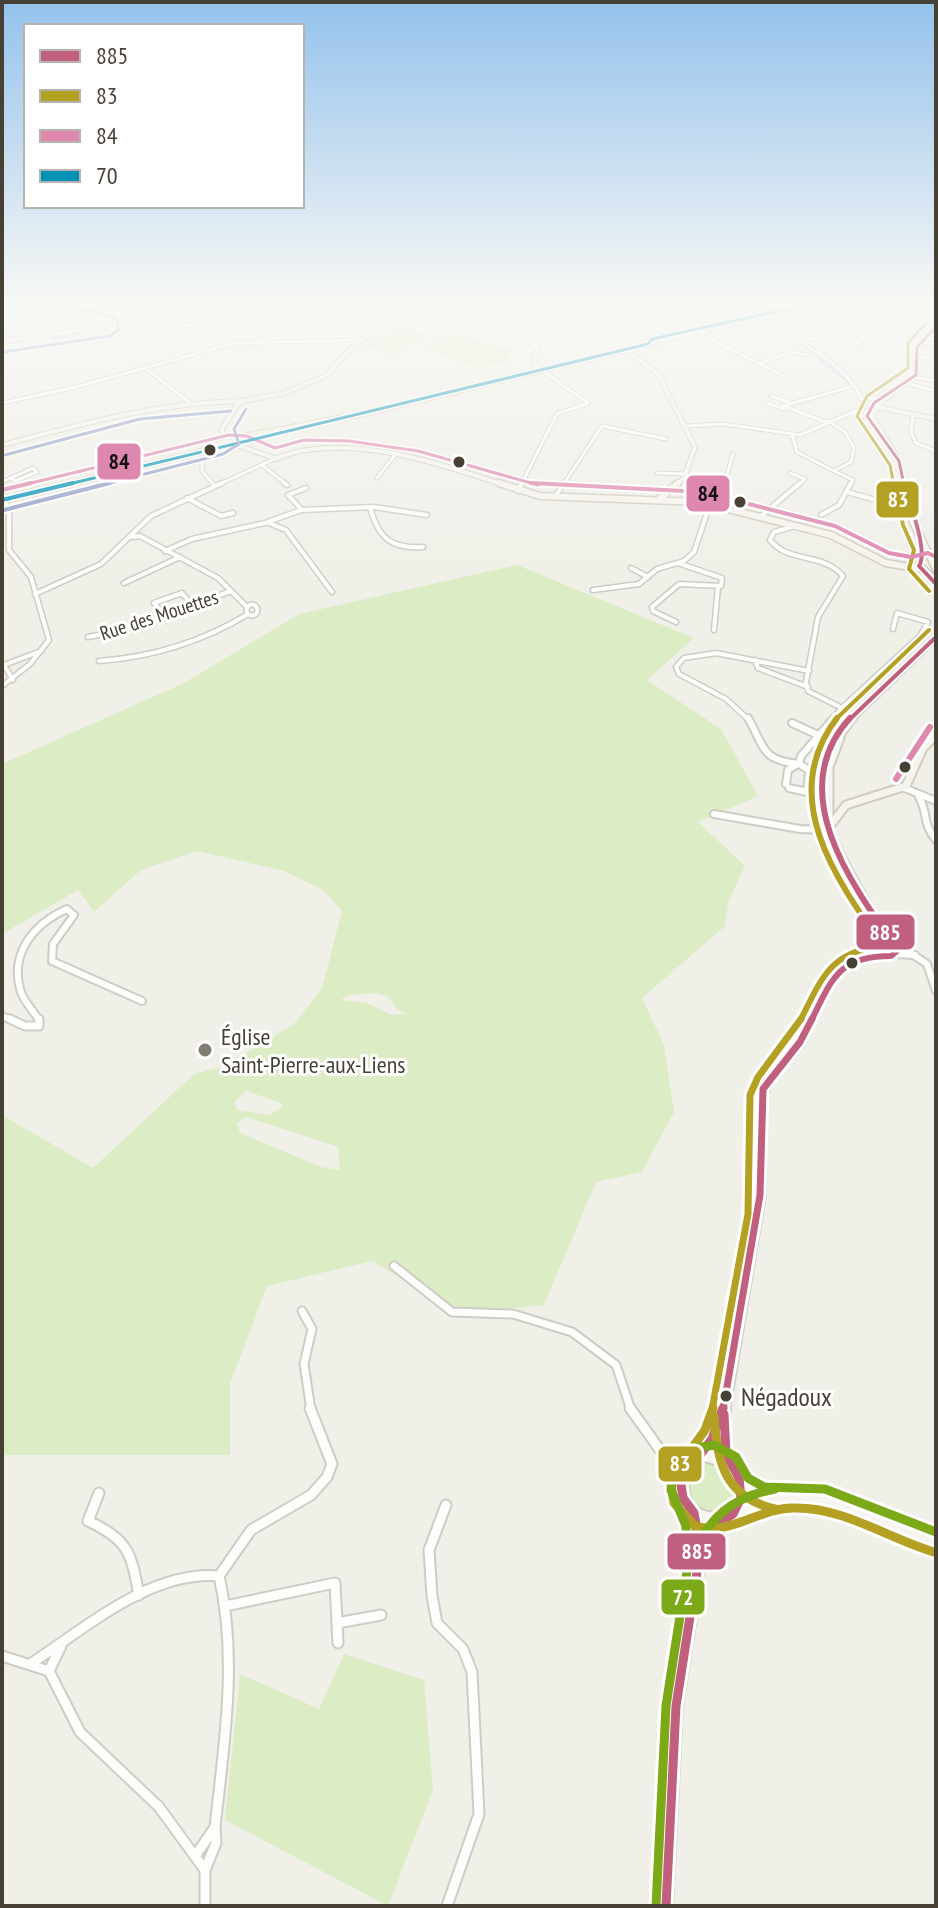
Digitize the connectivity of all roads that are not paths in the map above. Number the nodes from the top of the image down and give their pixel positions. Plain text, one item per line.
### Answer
1 (55, 390) edge
2 (174, 390) edge
3 (292, 390) edge
4 (464, 390) edge
5 (569, 390) edge
6 (667, 390) edge
7 (829, 390) edge
8 (840, 390) edge
9 (860, 390) edge
10 (895, 390) edge
11 (896, 390) edge
12 (834, 392) junction
13 (771, 396) dead end
14 (883, 397) junction
15 (817, 398) junction
16 (865, 399) junction
17 (189, 402) junction
18 (238, 402) junction
19 (788, 402) junction
20 (825, 402) dead end
21 (2, 403) edge
22 (767, 403) dead end
23 (873, 406) junction
24 (787, 410) junction
25 (850, 413) junction
26 (913, 416) dead end
27 (870, 417) junction
28 (936, 419) edge
29 (827, 421) junction
30 (686, 426) junction
31 (792, 435) junction
32 (666, 439) dead end
33 (238, 441) junction
34 (2, 445) edge
35 (936, 451) edge
36 (733, 454) dead end
37 (395, 456) junction
38 (202, 457) dead end
39 (274, 459) junction
40 (262, 465) junction
41 (834, 471) junction
42 (657, 473) dead end
43 (790, 473) dead end
44 (685, 476) junction
45 (11, 478) junction
46 (377, 478) dead end
47 (2, 482) edge
48 (724, 484) junction
49 (214, 485) junction
50 (287, 485) dead end
51 (306, 488) dead end
52 (2, 490) edge
53 (518, 491) junction
54 (847, 492) junction
55 (555, 497) junction
56 (666, 497) junction
57 (187, 498) junction
58 (4, 500) edge
59 (887, 503) dead end
60 (710, 504) junction
61 (718, 506) junction
62 (370, 507) junction
63 (302, 510) junction
64 (233, 513) dead end
65 (427, 515) dead end
66 (821, 515) dead end
67 (760, 517) junction
68 (265, 523) junction
69 (795, 526) junction
70 (5, 538) edge
71 (136, 538) junction
72 (423, 547) dead end
73 (924, 548) junction
74 (9, 550) junction
75 (165, 551) junction
76 (2, 556) edge
77 (180, 557) junction
78 (678, 563) junction
79 (921, 566) junction
80 (934, 566) edge
81 (631, 568) dead end
82 (648, 577) junction
83 (935, 581) edge
84 (124, 583) dead end
85 (718, 587) junction
86 (593, 590) dead end
87 (231, 591) junction
88 (332, 592) dead end
89 (35, 594) junction
90 (193, 606) junction
91 (165, 616) junction
92 (676, 622) dead end
93 (893, 629) dead end
94 (714, 630) dead end
95 (88, 637) dead end
96 (936, 637) edge
97 (43, 651) junction
98 (755, 660) junction
99 (99, 661) dead end
100 (809, 671) junction
101 (13, 680) junction
102 (2, 686) edge
103 (807, 687) junction
104 (843, 707) junction
105 (851, 721) junction
106 (792, 723) dead end
107 (818, 735) junction
108 (936, 735) edge
109 (799, 764) junction
110 (809, 772) junction
111 (820, 777) junction
112 (902, 787) junction
113 (919, 797) junction
114 (936, 801) edge
115 (714, 814) dead end
116 (830, 830) junction
117 (936, 840) edge
118 (844, 859) junction
119 (888, 937) junction
120 (872, 941) junction
121 (896, 949) junction
122 (878, 954) junction
123 (927, 964) junction
124 (936, 965) edge
125 (841, 967) junction
126 (936, 991) edge
127 (142, 1001) dead end
128 (2, 1016) edge
129 (394, 1266) dead end
130 (302, 1311) dead end
131 (724, 1406) junction
132 (661, 1453) junction
133 (694, 1458) junction
134 (730, 1465) junction
135 (680, 1478) junction
136 (741, 1485) junction
137 (99, 1493) dead end
138 (769, 1500) junction
139 (446, 1505) dead end
140 (737, 1509) junction
141 (694, 1513) junction
142 (721, 1521) junction
143 (936, 1542) edge
144 (697, 1572) junction
145 (219, 1576) junction
146 (139, 1595) junction
147 (225, 1606) junction
148 (381, 1615) dead end
149 (337, 1623) junction
150 (62, 1643) junction
151 (338, 1643) dead end
152 (49, 1653) junction
153 (2, 1656) edge
154 (30, 1664) junction
155 (47, 1670) junction
156 (215, 1827) junction
157 (196, 1855) junction
158 (205, 1870) junction
159 (205, 1906) edge
160 (447, 1906) edge
161 (666, 1906) edge

1 - 21 street
2 - 17 street
3 - 18 street
4 - 33 main road
5 - 53 street
6 - 30 street
7 - 12 street
8 - 12 street
9 - 16 street
10 - 14 street
11 - 23 street
12 - 15 street
13 - 19 street
14 - 16 street
14 - 23 street
15 - 19 street
15 - 20 street
16 - 25 street
17 - 18 street
17 - 34 street
18 - 33 street
19 - 24 street
22 - 24 street
23 - 27 street
23 - 28 street
24 - 29 street
25 - 27 street
25 - 29 street
26 - 35 street
27 - 73 street
29 - 31 street
29 - 41 street
30 - 31 street
30 - 44 street
31 - 41 street
32 - 55 street
33 - 39 street
33 - 58 main road
36 - 48 street
37 - 39 street
37 - 46 street
37 - 53 street
38 - 49 street
39 - 40 street
40 - 49 street
40 - 50 street
41 - 54 street
42 - 44 street
43 - 67 street
44 - 48 street
44 - 56 street
45 - 45 street
45 - 47 street
48 - 61 street
49 - 57 street
51 - 63 street
52 - 58 street
53 - 55 street
54 - 59 street
54 - 66 street
55 - 56 street
56 - 60 street
57 - 64 street
57 - 71 street
58 - 70 street
60 - 61 street
60 - 78 street
61 - 67 street
62 - 63 street
62 - 65 street
62 - 72 street
63 - 68 street
67 - 69 street
68 - 75 street
68 - 88 street
69 - 79 street
69 - 100 street
70 - 74 street
71 - 75 street
71 - 89 street
73 - 79 street
73 - 80 street
74 - 76 street
74 - 89 street
75 - 77 street
77 - 84 street
77 - 87 street
78 - 82 street
78 - 85 street
79 - 80 street
79 - 83 street
81 - 82 street
82 - 86 street
85 - 92 street
85 - 94 street
87 - 90 street, Rue des Mouettes
87 - 99 street
89 - 97 street
90 - 91 street, Rue des Mouettes
90 - 91 street
91 - 95 street, Rue des Mouettes
93 - 104 street
96 - 105 street
97 - 101 street
97 - 101 street
98 - 100 street
98 - 103 street
98 - 109 street
100 - 103 street
101 - 102 street
103 - 104 street
104 - 107 street
105 - 111 street
105 - 116 street
106 - 107 street
107 - 109 street
108 - 112 street
109 - 110 street
109 - 110 street
110 - 111 street
111 - 116 street
112 - 113 street
112 - 116 street
113 - 114 street
113 - 117 street
115 - 116 street
116 - 118 street
118 - 119 street
118 - 120 street
119 - 120 street
119 - 121 street
120 - 122 street
120 - 125 street
121 - 122 street
121 - 123 street
122 - 125 street
123 - 124 street
123 - 126 street
125 - 131 street
127 - 128 street
129 - 132 street
130 - 145 street
131 - 133 street
131 - 134 street
132 - 133 street
132 - 135 street
133 - 134 street
133 - 135 street
134 - 136 street
135 - 141 street
136 - 138 street
136 - 140 street
137 - 146 street
138 - 140 street
138 - 143 street
139 - 160 street
140 - 142 street
141 - 142 street
141 - 144 street
142 - 144 street
144 - 161 street
145 - 146 street
145 - 147 street
146 - 150 street
147 - 149 street
147 - 156 street
148 - 149 street
149 - 151 street
150 - 152 street
150 - 155 street
152 - 154 street
152 - 155 street
153 - 154 street
154 - 155 street
155 - 157 street
156 - 157 street
156 - 158 street
157 - 158 street
158 - 159 street

